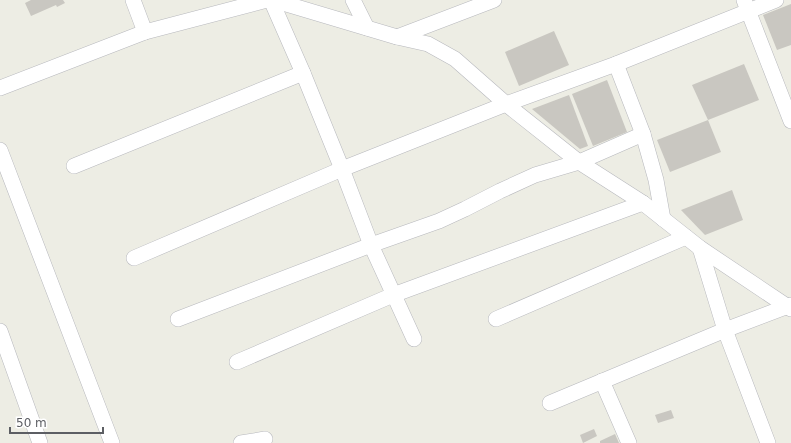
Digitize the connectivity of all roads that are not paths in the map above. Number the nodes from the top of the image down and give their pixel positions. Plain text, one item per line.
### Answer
1 (133, 0) edge
2 (267, 0) edge
3 (272, 0) edge
4 (353, 0) edge
5 (494, 0) edge
6 (776, 0) edge
7 (746, 6) edge
8 (366, 28) junction
9 (145, 32) junction
10 (397, 37) junction
11 (616, 64) junction
12 (303, 73) junction
13 (0, 88) edge
14 (506, 104) junction
15 (791, 121) edge
16 (643, 134) junction
17 (0, 150) edge
18 (579, 162) junction
19 (74, 166) dead end
20 (342, 169) junction
21 (643, 203) junction
22 (663, 219) junction
23 (686, 237) junction
24 (371, 245) junction
25 (700, 248) junction
26 (134, 258) dead end
27 (393, 295) junction
28 (790, 307) edge
29 (178, 319) dead end
30 (496, 319) dead end
31 (725, 330) junction
32 (0, 331) edge
33 (414, 339) dead end
34 (237, 362) dead end
35 (602, 381) junction
36 (550, 403) dead end
37 (265, 439) dead end
38 (40, 443) edge
39 (112, 443) edge
40 (241, 443) edge
41 (629, 443) edge
42 (768, 443) edge

1 - 9 street
2 - 9 street
3 - 8 street
3 - 12 street
4 - 8 street
5 - 10 street
6 - 7 street
7 - 11 street
7 - 15 street
8 - 10 street
9 - 13 street
10 - 14 street
11 - 14 street
11 - 16 street
12 - 19 street
12 - 20 street
14 - 18 street
14 - 20 street
16 - 18 street
16 - 22 street
17 - 39 street
18 - 21 street
18 - 24 street
20 - 24 street
20 - 26 street
21 - 22 street
21 - 27 street
22 - 23 street
23 - 25 street
23 - 30 street
24 - 27 street
24 - 29 street
25 - 28 street
25 - 31 street
27 - 33 street
27 - 34 street
28 - 31 street
31 - 35 street
31 - 42 street
32 - 38 street
35 - 36 street
35 - 41 street
37 - 40 street

